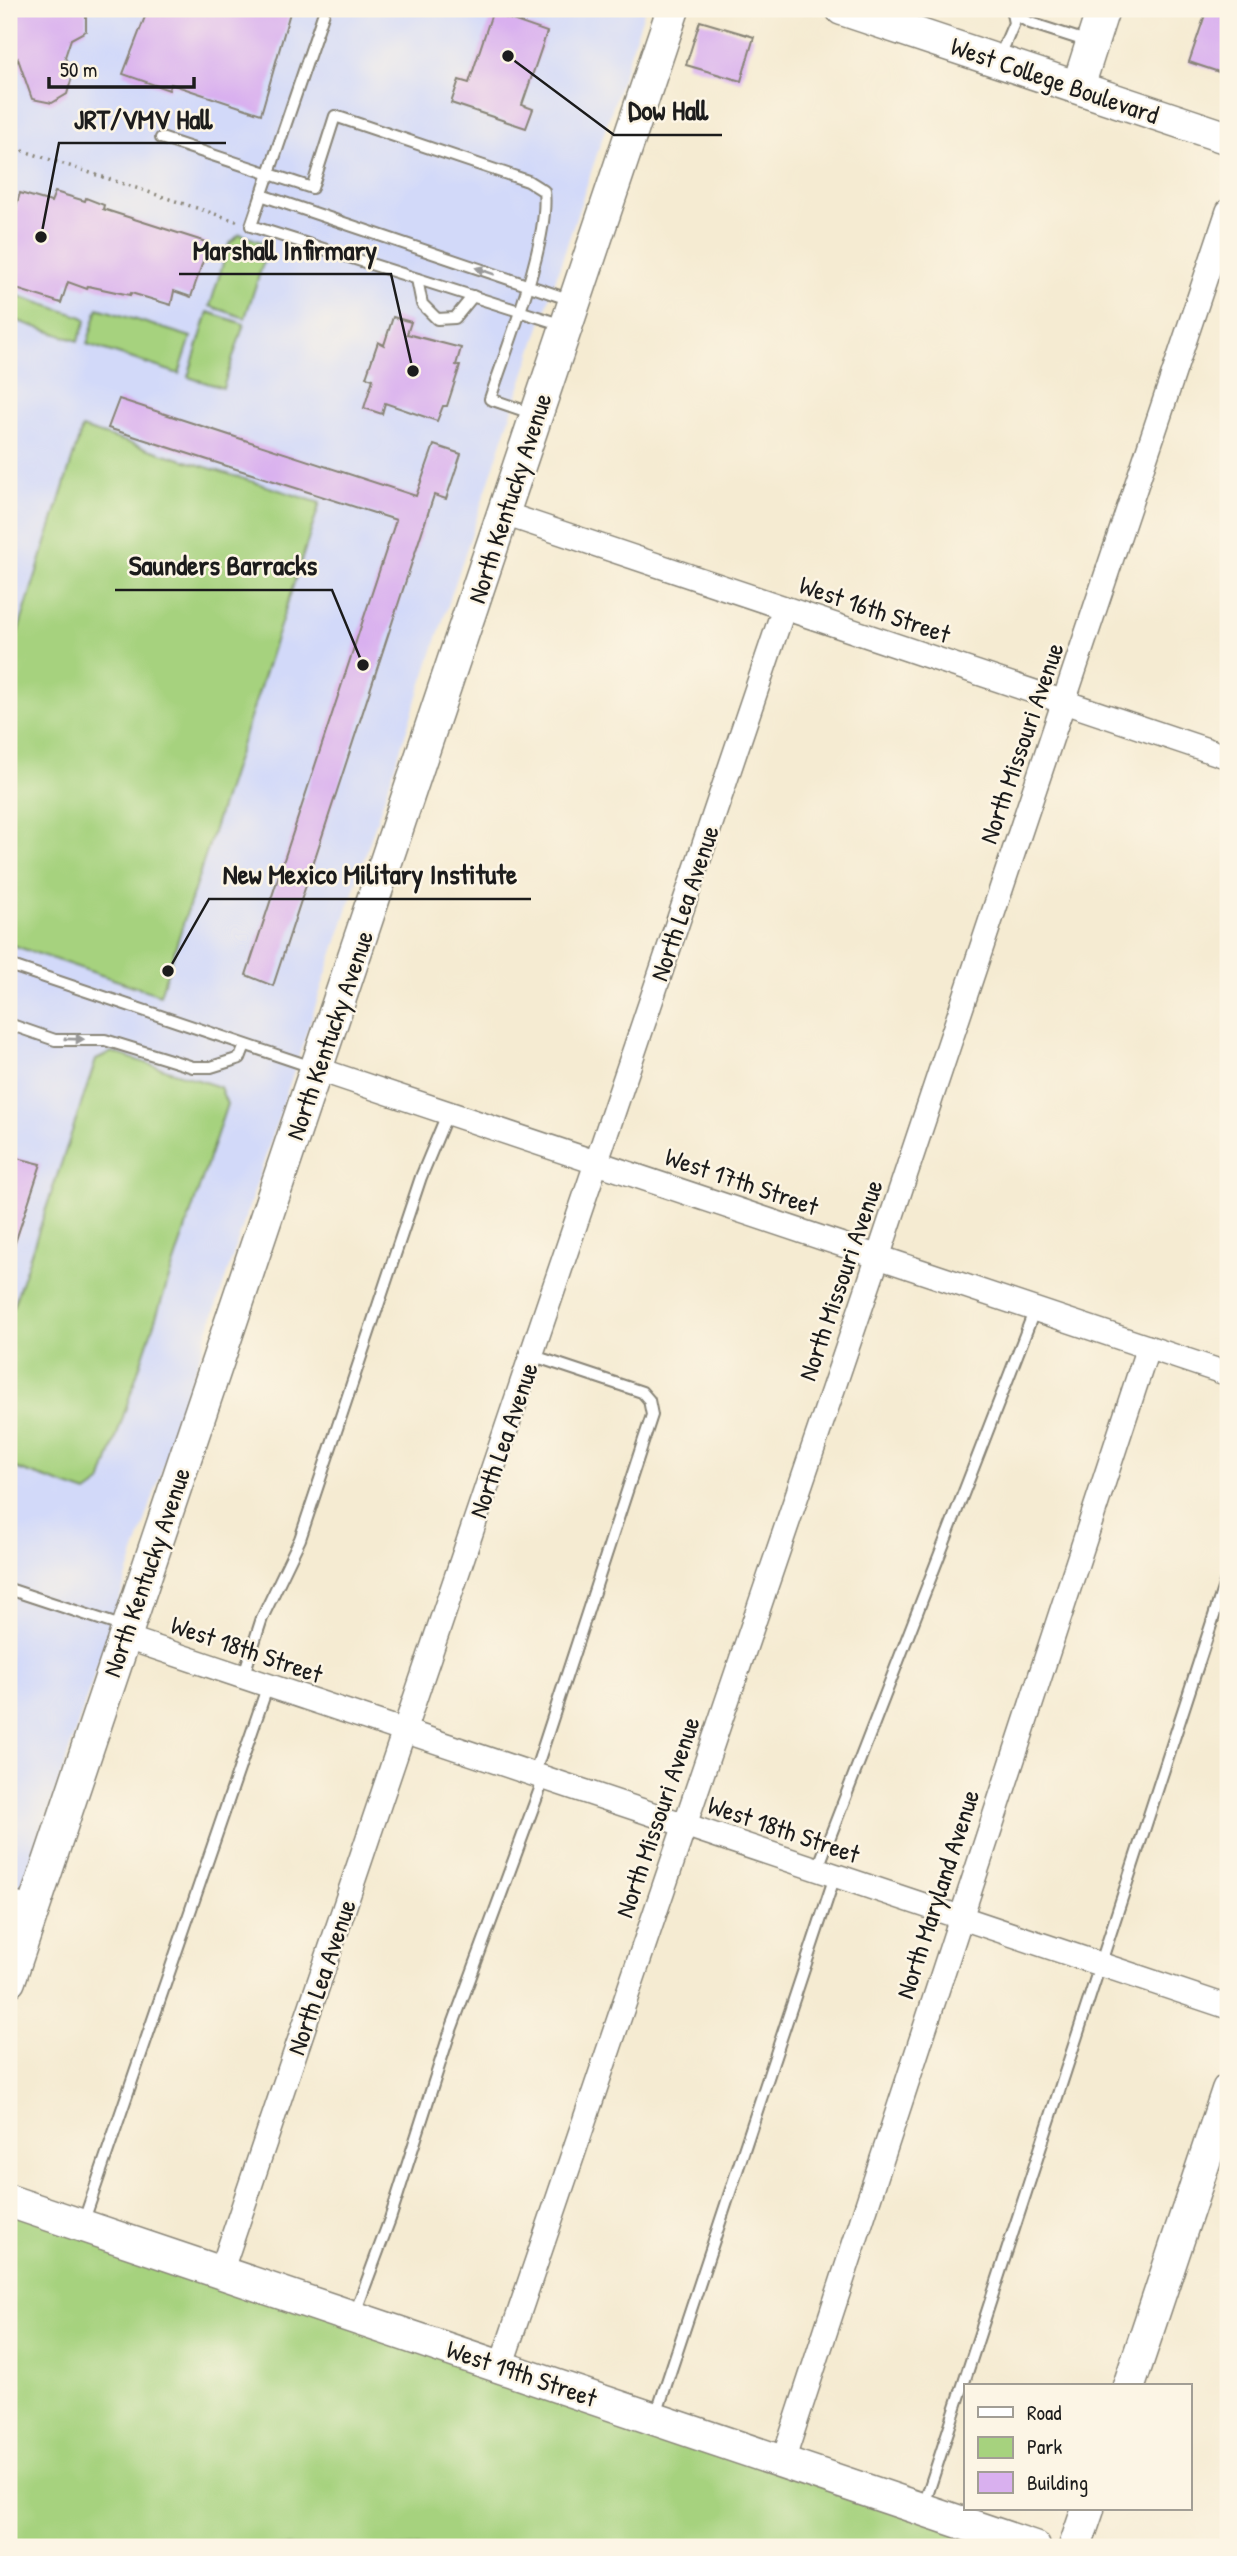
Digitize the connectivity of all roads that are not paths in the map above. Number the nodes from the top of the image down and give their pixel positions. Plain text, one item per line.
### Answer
1 (325, 9) edge
2 (673, 9) edge
3 (842, 9) edge
4 (1103, 9) edge
5 (1012, 11) edge
6 (1092, 43) junction
7 (998, 61) junction
8 (1078, 87) junction
9 (161, 138) dead end
10 (1228, 138) edge
11 (268, 174) junction
12 (261, 195) junction
13 (1228, 211) edge
14 (417, 279) junction
15 (526, 285) junction
16 (473, 296) junction
17 (518, 311) junction
18 (569, 313) junction
19 (537, 415) junction
20 (505, 514) junction
21 (784, 608) junction
22 (1064, 702) junction
23 (1228, 757) edge
24 (9, 965) edge
25 (9, 1024) edge
26 (245, 1045) junction
27 (317, 1069) junction
28 (448, 1112) junction
29 (597, 1162) junction
30 (878, 1257) junction
31 (1035, 1309) junction
32 (1147, 1347) junction
33 (531, 1355) junction
34 (1228, 1374) edge
35 (1228, 1573) edge
36 (9, 1589) edge
37 (125, 1632) junction
38 (243, 1677) junction
39 (268, 1685) junction
40 (405, 1731) junction
41 (539, 1776) junction
42 (684, 1825) junction
43 (826, 1873) junction
44 (22, 1900) edge
45 (958, 1917) junction
46 (1101, 1965) junction
47 (9, 1981) edge
48 (1228, 2007) edge
49 (1228, 2090) edge
50 (9, 2201) edge
51 (82, 2226) junction
52 (221, 2272) junction
53 (353, 2317) junction
54 (501, 2366) junction
55 (1130, 2384) edge
56 (655, 2418) junction
57 (783, 2460) junction
58 (922, 2509) junction
59 (1088, 2510) edge
60 (1034, 2547) edge
61 (1075, 2547) edge

1 - 11 lane
2 - 18 street, North Kentucky Avenue
3 - 7 street, West College Boulevard
4 - 6 street
5 - 6 lane
5 - 7 lane
6 - 8 street
7 - 8 street, West College Boulevard
8 - 10 street, West College Boulevard
9 - 11 lane
11 - 12 lane
11 - 15 lane
12 - 14 lane
15 -> 12 lane
13 - 22 street, North Missouri Avenue
14 - 16 lane
14 - 16 lane
15 - 17 lane
15 - 18 lane
16 - 17 lane
17 - 18 lane
17 - 19 lane
18 - 19 street, North Kentucky Avenue
19 - 20 street, North Kentucky Avenue
20 - 21 street, West 16th Street
20 - 27 street, North Kentucky Avenue
21 - 22 street, West 16th Street
21 - 29 street, North Lea Avenue
22 - 23 street, West 16th Street
22 - 30 street, North Missouri Avenue
24 - 26 lane
25 -> 26 lane
26 - 27 lane
27 - 28 street, West 17th Street
27 - 37 street, North Kentucky Avenue
28 - 29 street, West 17th Street
28 - 38 lane
29 - 30 street, West 17th Street
29 - 33 street, North Lea Avenue
30 - 31 street, West 17th Street
30 - 42 street, North Missouri Avenue
31 - 32 street, West 17th Street
31 - 43 lane
32 - 34 street, West 17th Street
32 - 45 street, North Maryland Avenue
33 - 40 street, North Lea Avenue
33 - 41 lane
35 - 46 lane
36 - 37 lane
37 - 38 street, West 18th Street
37 - 44 street, North Kentucky Avenue
38 - 39 street, West 18th Street
39 - 40 street, West 18th Street
39 - 51 lane
40 - 41 street, West 18th Street
40 - 52 street, North Lea Avenue
41 - 42 street, West 18th Street
41 - 53 lane
42 - 43 street, West 18th Street
42 - 54 street, North Missouri Avenue
43 - 45 street, West 18th Street
43 - 56 lane
44 - 47 street, North Kentucky Avenue
45 - 46 street, West 18th Street
45 - 57 street, North Maryland Avenue
46 - 48 street, West 18th Street
46 - 58 lane
49 - 55 street
50 - 51 street, West 19th Street
51 - 52 street, West 19th Street
52 - 53 street, West 19th Street
53 - 54 street, West 19th Street
54 - 56 street, West 19th Street
56 - 57 street, West 19th Street
57 - 58 street, West 19th Street
58 - 60 street, West 19th Street
59 - 61 street

